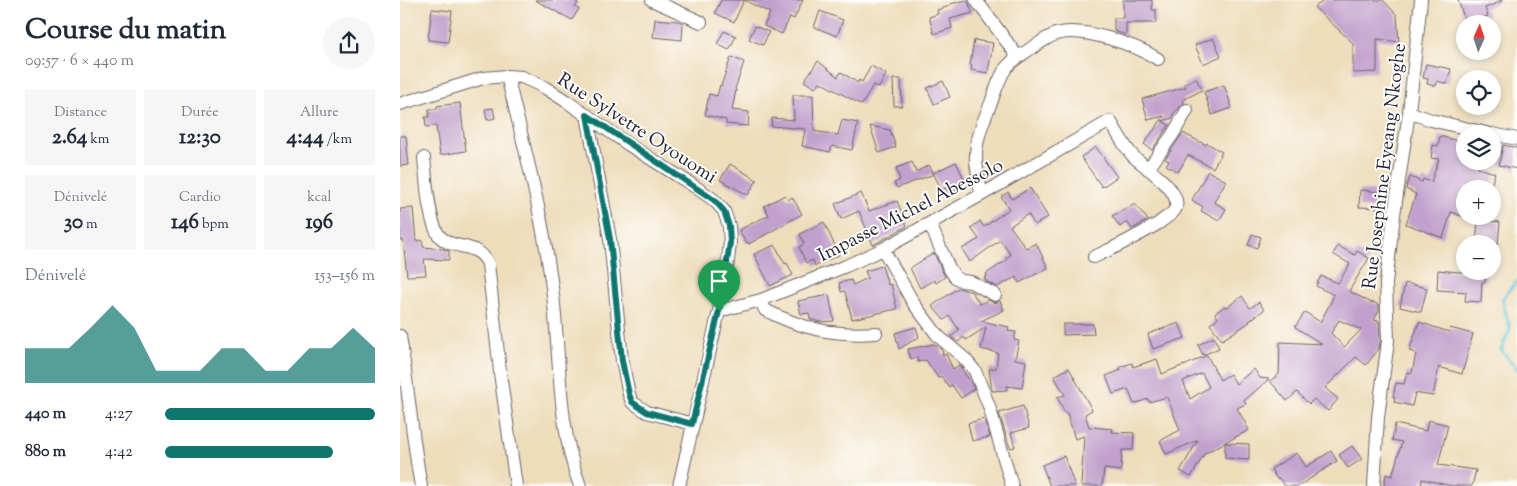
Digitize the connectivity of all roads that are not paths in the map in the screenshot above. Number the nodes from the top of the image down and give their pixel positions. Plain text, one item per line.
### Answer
1 (652, 0) edge
2 (976, 0) edge
3 (1421, 0) edge
4 (700, 22) dead end
5 (1018, 57) junction
6 (1158, 59) dead end
7 (507, 76) junction
8 (400, 104) edge
9 (1187, 110) dead end
10 (1410, 112) junction
11 (587, 115) junction
12 (1456, 126) edge
13 (1501, 136) edge
14 (1517, 139) edge
15 (424, 158) dead end
16 (1148, 169) junction
17 (982, 195) junction
18 (930, 224) junction
19 (883, 249) junction
20 (1094, 257) dead end
21 (995, 295) dead end
22 (761, 300) junction
23 (719, 311) junction
24 (876, 333) dead end
25 (400, 336) edge
26 (692, 424) junction
27 (421, 486) edge
28 (516, 486) edge
29 (580, 486) edge
30 (679, 486) edge
31 (1012, 486) edge
32 (1374, 486) edge

1 - 4 street
2 - 5 street
3 - 10 street, Rue Josephine Eyeang Nkoghe
5 - 6 street
5 - 17 street
7 - 8 street, Rue Sylvetre Oyouomi
7 - 11 street, Rue Sylvetre Oyouomi
7 - 29 street
9 - 16 street
10 - 12 street
10 - 32 street, Rue Josephine Eyeang Nkoghe
11 - 23 street, Rue Sylvetre Oyouomi
11 - 26 street
13 - 14 street
15 - 28 street
16 - 17 street, Impasse Michel Abessolo
16 - 20 street
17 - 18 street, Impasse Michel Abessolo
18 - 19 street, Impasse Michel Abessolo
18 - 21 street
19 - 22 street, Impasse Michel Abessolo
19 - 31 street
22 - 23 street, Impasse Michel Abessolo
22 - 24 street
23 - 26 street, Rue Sylvetre Oyouomi
25 - 27 street
26 - 30 street, Rue Sylvetre Oyouomi

